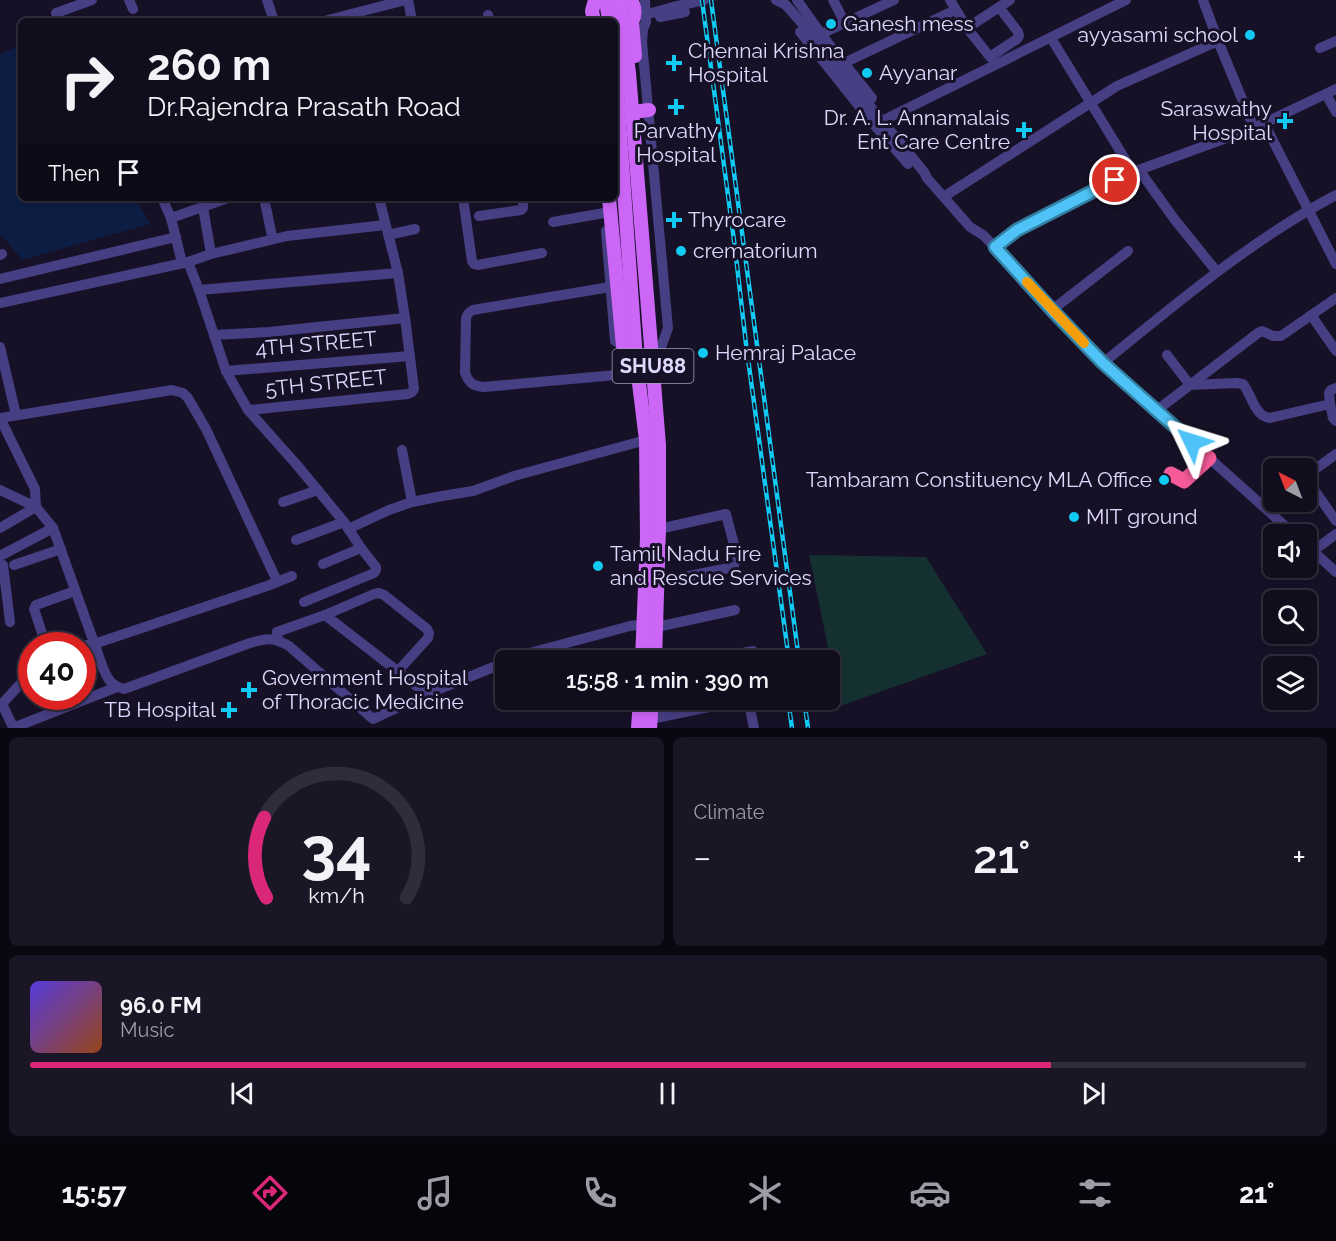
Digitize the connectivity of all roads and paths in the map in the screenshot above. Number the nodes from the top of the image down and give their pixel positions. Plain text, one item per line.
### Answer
1 (92, 0) edge
2 (267, 0) edge
3 (407, 0) edge
4 (606, 0) edge
5 (619, 0) edge
6 (633, 0) edge
7 (645, 0) edge
8 (704, 0) edge
9 (775, 0) edge
10 (797, 0) edge
11 (833, 0) edge
12 (894, 0) edge
13 (950, 0) edge
14 (1010, 0) edge
15 (1126, 0) edge
16 (1203, 0) edge
17 (592, 2) edge
18 (879, 3) edge
19 (673, 7) junction
20 (999, 7) junction
21 (685, 12) dead end
22 (56, 13) dead end
23 (949, 13) dead end
24 (364, 16) edge
25 (273, 18) edge
26 (348, 18) edge
27 (411, 18) edge
28 (592, 18) edge
29 (609, 18) edge
30 (637, 21) junction
31 (845, 23) junction
32 (967, 28) junction
33 (618, 33) edge
34 (821, 34) junction
35 (1051, 38) junction
36 (1218, 41) junction
37 (1336, 41) edge
38 (1320, 48) dead end
39 (844, 63) junction
40 (1331, 91) edge
41 (1090, 102) junction
42 (618, 104) edge
43 (649, 110) junction
44 (632, 112) junction
45 (1336, 112) edge
46 (888, 118) junction
47 (1259, 125) junction
48 (1136, 171) junction
49 (926, 173) junction
50 (948, 194) junction
51 (1336, 195) edge
52 (163, 201) edge
53 (220, 201) edge
54 (265, 201) edge
55 (380, 201) edge
56 (463, 201) edge
57 (523, 201) edge
58 (603, 201) edge
59 (609, 201) edge
60 (203, 207) junction
61 (1309, 210) junction
62 (604, 213) junction
63 (479, 216) dead end
64 (171, 218) junction
65 (553, 222) dead end
66 (415, 229) dead end
67 (387, 230) junction
68 (983, 235) junction
69 (272, 236) dead end
70 (176, 237) junction
71 (995, 247) junction
72 (1128, 251) dead end
73 (542, 253) dead end
74 (211, 254) junction
75 (185, 263) junction
76 (1336, 264) edge
77 (1216, 272) junction
78 (398, 273) junction
79 (0, 279) edge
80 (610, 287) junction
81 (199, 290) junction
82 (1336, 297) edge
83 (0, 303) edge
84 (1052, 310) junction
85 (1311, 315) junction
86 (405, 318) junction
87 (214, 335) junction
88 (622, 342) junction
89 (0, 347) edge
90 (1336, 351) edge
91 (1167, 355) dead end
92 (410, 356) junction
93 (656, 358) junction
94 (1103, 363) junction
95 (637, 366) junction
96 (2, 368) edge
97 (226, 371) junction
98 (1190, 385) junction
99 (1336, 388) edge
100 (1330, 404) junction
101 (248, 410) junction
102 (1156, 411) junction
103 (16, 415) junction
104 (0, 418) edge
105 (1336, 421) edge
106 (646, 440) junction
107 (402, 450) dead end
108 (1336, 454) edge
109 (1209, 458) junction
110 (1317, 469) edge
111 (1171, 474) dead end
112 (0, 490) edge
113 (318, 490) junction
114 (1317, 493) edge
115 (1263, 499) edge
116 (283, 502) dead end
117 (412, 502) junction
118 (36, 507) junction
119 (1276, 512) edge
120 (1336, 521) edge
121 (1286, 524) edge
122 (346, 526) junction
123 (0, 528) edge
124 (53, 528) junction
125 (659, 529) junction
126 (1336, 534) edge
127 (296, 540) dead end
128 (1317, 544) edge
129 (360, 548) junction
130 (61, 549) junction
131 (1317, 554) edge
132 (6, 562) edge
133 (324, 564) dead end
134 (1336, 572) edge
135 (292, 576) dead end
136 (277, 581) junction
137 (658, 582) junction
138 (3, 586) edge
139 (75, 591) junction
140 (304, 602) dead end
141 (735, 610) dead end
142 (325, 615) junction
143 (10, 622) dead end
144 (651, 625) junction
145 (42, 632) edge
146 (85, 632) edge
147 (278, 639) junction
148 (96, 642) edge
149 (540, 650) edge
150 (645, 650) edge
151 (653, 650) edge
152 (96, 659) edge
153 (495, 666) edge
154 (398, 671) junction
155 (18, 686) edge
156 (117, 687) junction
157 (96, 693) edge
158 (427, 694) junction
159 (50, 710) edge
160 (639, 710) edge
161 (705, 710) edge
162 (750, 710) edge
163 (651, 724) edge
164 (13, 728) edge
165 (638, 728) edge
166 (754, 728) edge

1 - 22 street
2 - 25 street
3 - 24 street
3 - 27 street
4 - 29 main road
5 - 44 main road, SHU88
6 - 19 street
6 - 30 main road
7 - 30 street
8 - 19 street
9 - 49 street
10 - 34 street
11 - 31 street
12 - 18 street
13 - 32 street
14 - 20 street
15 - 35 street
16 - 36 street
17 - 28 main road
18 - 31 street
19 - 30 street
20 - 32 street
20 - 32 street
21 - 30 street
23 - 39 street
24 - 26 street
30 - 33 main road
30 - 43 street
30 - 93 main road
31 - 34 street
34 - 39 street
35 - 41 street
35 - 46 street
36 - 41 street
36 - 47 street
37 - 38 street
39 - 46 street
40 - 45 street
40 - 47 street
41 - 48 street
41 - 50 street
42 - 95 main road, SHU88
43 - 44 main road
43 - 93 street
44 - 93 main road, SHU88
46 - 49 street
47 - 48 street
47 - 61 street
48 - 71 street
48 - 77 street
49 - 50 street
49 - 68 street
50 - 68 street
51 - 61 street
52 - 64 street
53 - 60 street
54 - 69 street
55 - 67 street
56 - 73 street
57 - 63 street
58 - 62 street
59 - 88 main road
60 - 64 street
60 - 74 street
61 - 76 street
61 - 77 street
62 - 65 street
62 - 80 street
64 - 70 street
66 - 67 street
67 - 74 street
67 - 78 street
68 - 71 street
70 - 75 street
70 - 79 street
71 - 84 street
72 - 84 street
74 - 75 street
75 - 81 street
75 - 83 street
77 - 94 street
78 - 81 street
78 - 86 street
80 - 88 street
80 - 95 street
81 - 87 street
82 - 85 street
84 - 94 street
85 - 90 street
85 - 98 street
86 - 87 street
86 - 92 street
87 - 97 street
88 - 95 main road
89 - 96 street
91 - 98 street
92 - 97 street, 4TH STREET
92 - 101 street, 5TH STREET
93 - 125 main road, SHU88
94 - 102 street
95 - 106 main road, SHU88
96 - 103 street
97 - 101 street
98 - 100 street
98 - 102 street
99 - 100 street
100 - 105 street
101 - 113 street
102 - 109 street
103 - 104 street
103 - 136 street
104 - 118 street
106 - 117 street
106 - 144 main road, SHU88
107 - 117 street
108 - 110 street
109 - 111 highway
109 - 115 street
112 - 118 street
113 - 116 street
113 - 122 street
114 - 120 street
117 - 122 street
118 - 123 street
118 - 124 street
119 - 121 street
122 - 127 street
122 - 129 street
124 - 130 street
124 - 132 street
125 - 137 main road, SHU88
125 - 137 street
126 - 128 street
129 - 133 street
129 - 140 street
130 - 132 street
130 - 139 street
131 - 134 street
132 - 138 street
135 - 136 street
136 - 148 street
137 - 144 main road, SHU88
138 - 143 street
139 - 145 street
139 - 146 street
141 - 144 street
142 - 147 street
142 - 154 street
142 - 154 street
144 - 149 street
144 - 150 main road, SHU88
144 - 151 main road, SHU88
147 - 156 street
147 - 158 street
152 - 156 street
153 - 158 street
154 - 158 street
155 - 164 street
156 - 157 street
159 - 164 street
160 - 165 main road
161 - 163 street
162 - 166 street

